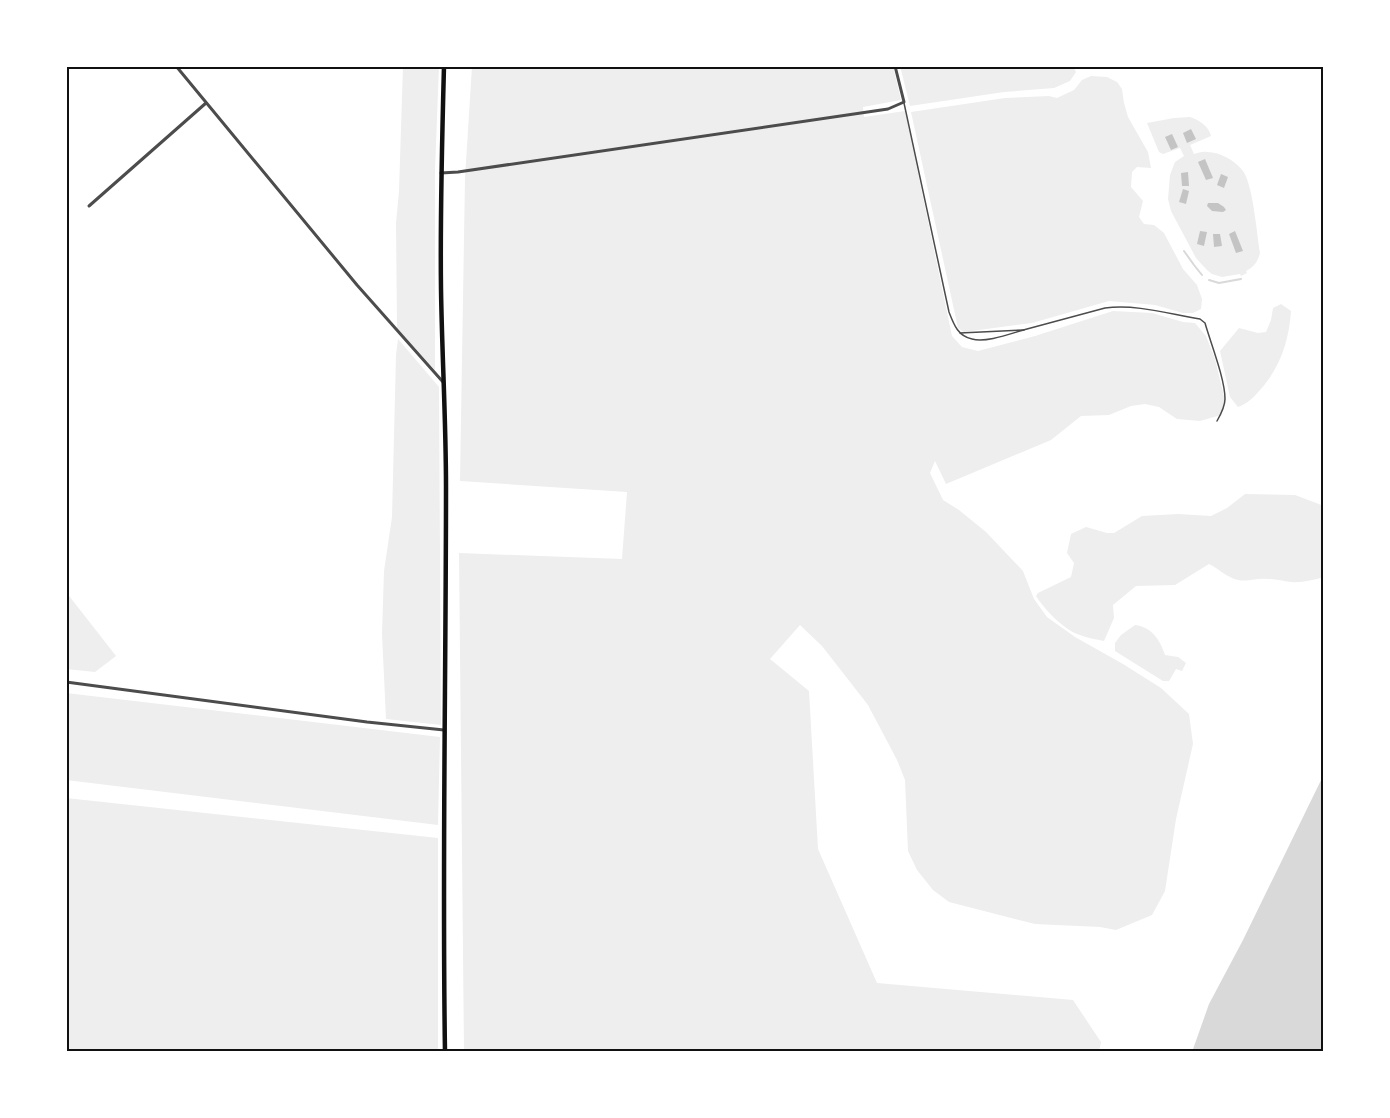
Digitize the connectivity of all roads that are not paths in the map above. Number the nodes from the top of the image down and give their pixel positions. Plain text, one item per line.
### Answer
1 (176, 66) edge
2 (444, 66) edge
3 (896, 66) edge
4 (904, 102) junction
5 (206, 103) junction
6 (441, 174) junction
7 (89, 206) dead end
8 (1026, 330) junction
9 (959, 333) junction
10 (444, 383) junction
11 (1217, 421) dead end
12 (66, 682) edge
13 (446, 731) junction
14 (445, 1052) edge

1 - 5 street
2 - 6 main road
3 - 4 street
4 - 6 street
4 - 9 lane
5 - 7 street
5 - 10 street
6 - 10 main road
8 - 9 lane
8 - 9 lane
8 - 11 lane
10 - 13 main road
12 - 13 street
13 - 14 main road

